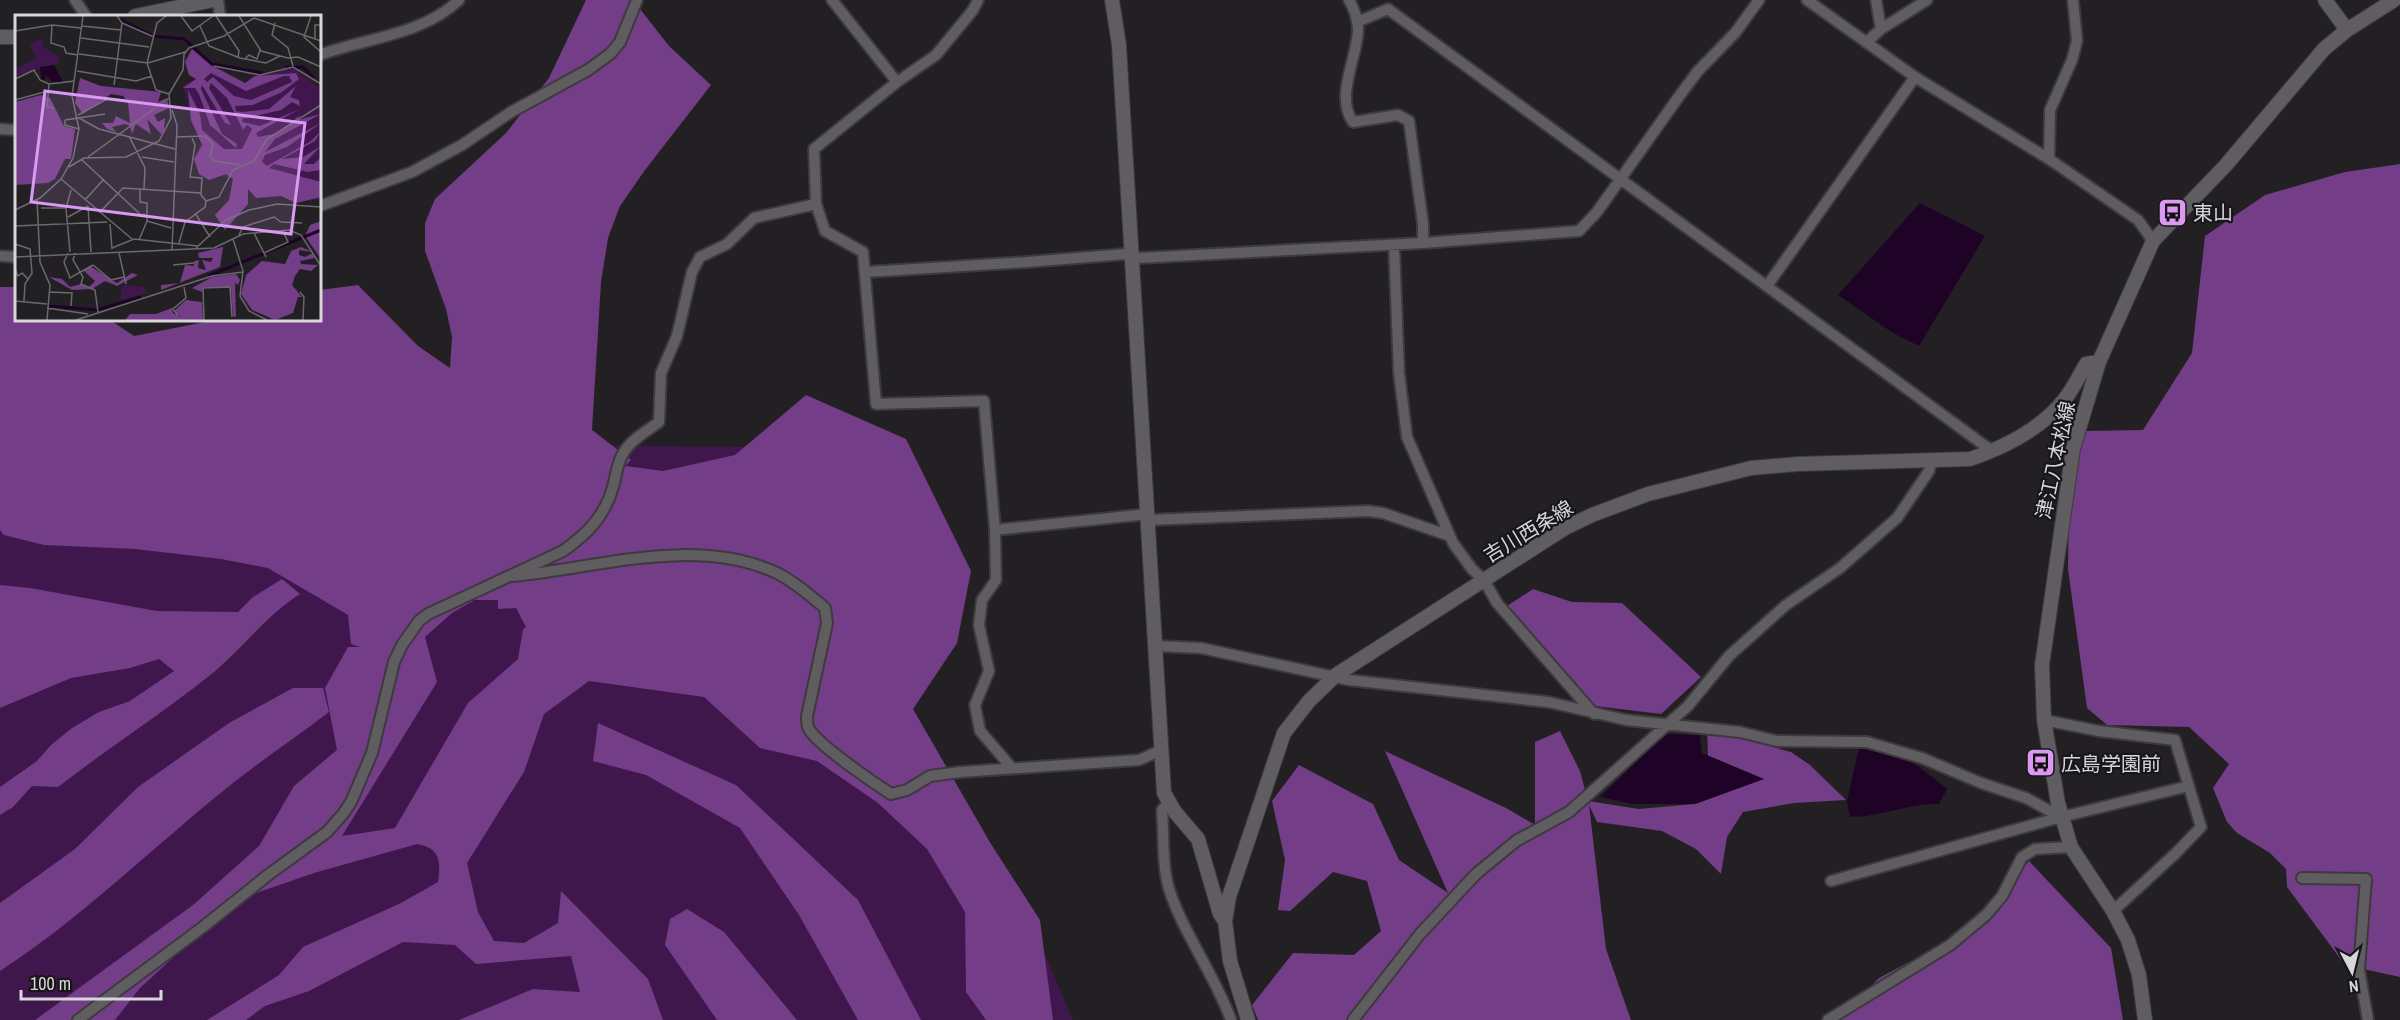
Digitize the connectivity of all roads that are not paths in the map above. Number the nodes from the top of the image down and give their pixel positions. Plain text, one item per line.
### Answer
1 (75, 0) edge
2 (216, 0) edge
3 (459, 0) edge
4 (637, 0) edge
5 (832, 0) edge
6 (978, 0) edge
7 (1112, 0) edge
8 (1349, 0) edge
9 (1759, 0) edge
10 (1807, 0) edge
11 (1876, 0) edge
12 (1927, 0) edge
13 (2073, 0) edge
14 (2325, 0) edge
15 (2394, 0) edge
16 (85, 15) edge
17 (140, 15) edge
18 (220, 15) edge
19 (1357, 22) junction
20 (1881, 29) junction
21 (2347, 30) junction
22 (1868, 42) junction
23 (321, 55) edge
24 (1915, 77) junction
25 (897, 82) junction
26 (0, 129) edge
27 (15, 130) edge
28 (2049, 159) junction
29 (1620, 179) junction
30 (816, 204) junction
31 (321, 206) edge
32 (2153, 241) junction
33 (1423, 243) junction
34 (1394, 245) junction
35 (1132, 255) junction
36 (0, 256) edge
37 (15, 257) edge
38 (866, 272) junction
39 (1767, 286) junction
40 (2099, 362) junction
41 (1992, 451) junction
42 (1931, 462) junction
43 (1148, 517) junction
44 (995, 530) junction
45 (1450, 536) junction
46 (504, 577) junction
47 (1484, 580) junction
48 (1155, 646) junction
49 (1336, 675) junction
50 (1594, 714) junction
51 (2044, 720) junction
52 (1665, 726) junction
53 (1161, 750) junction
54 (1012, 768) junction
55 (2188, 786) junction
56 (1168, 802) junction
57 (2061, 817) junction
58 (2071, 847) junction
59 (2302, 878) dead end
60 (1831, 881) dead end
61 (2113, 911) junction
62 (1225, 921) junction
63 (78, 1020) edge
64 (1231, 1020) edge
65 (1248, 1020) edge
66 (1353, 1020) edge
67 (1828, 1020) edge
68 (2145, 1020) edge
69 (2368, 1020) edge

1 - 16 street
2 - 17 main road
2 - 18 street
3 - 23 street
4 - 31 street
5 - 25 street
6 - 25 street
7 - 35 main road
8 - 19 street
9 - 29 street
10 - 22 street
11 - 20 street
12 - 20 street
13 - 28 street
14 - 21 main road
15 - 21 main road, 津江八本松線
19 - 29 street
19 - 33 street
20 - 22 street
21 - 32 main road, 津江八本松線
22 - 24 street
24 - 28 street
24 - 39 street
25 - 30 street
26 - 27 street
28 - 32 street
29 - 33 street
29 - 39 street
30 - 38 street
30 - 46 street
32 - 40 main road, 津江八本松線
33 - 34 street
34 - 35 street
34 - 45 street
35 - 38 street
35 - 43 main road
36 - 37 street
38 - 44 street
39 - 41 street
40 - 41 main road, 吉川西条線
40 - 51 main road, 津江八本松線
41 - 42 main road, 吉川西条線
42 - 47 main road, 吉川西条線
42 - 52 street
43 - 44 street
43 - 45 street
43 - 48 main road
44 - 54 street
45 - 47 street
46 - 54 street
46 - 63 street
47 - 49 main road, 吉川西条線
47 - 50 street
48 - 49 street
48 - 53 main road
49 - 50 street
49 - 62 main road, 吉川西条線
50 - 52 street
51 - 55 street
51 - 57 main road, 津江八本松線
52 - 57 street
52 - 66 street
53 - 54 street
53 - 56 main road
55 - 57 street
55 - 61 street
56 - 62 main road
56 - 64 street
57 - 58 main road, 津江八本松線
57 - 60 street
58 - 61 main road, 津江八本松線
58 - 67 street
59 - 69 street
61 - 68 main road, 津江八本松線
62 - 65 main road, 吉川西条線

